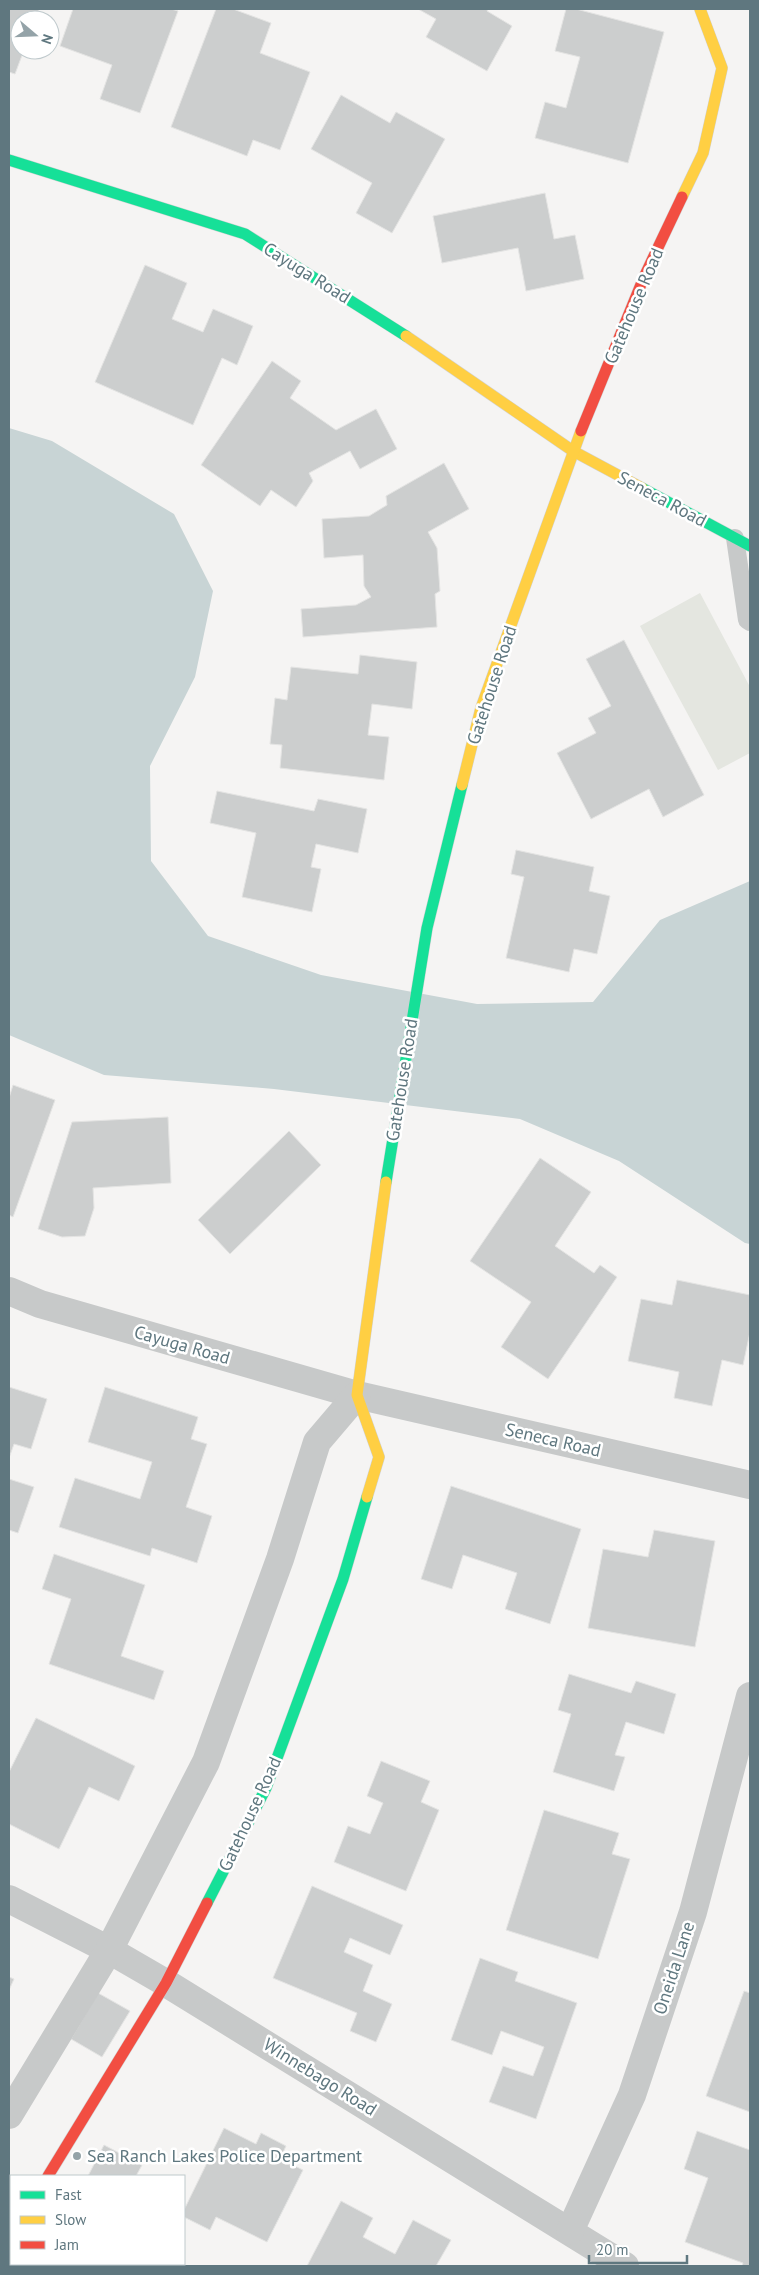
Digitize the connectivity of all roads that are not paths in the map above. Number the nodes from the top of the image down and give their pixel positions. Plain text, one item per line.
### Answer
1 (700, 9) edge
2 (9, 160) edge
3 (573, 451) junction
4 (734, 538) junction
5 (750, 546) edge
6 (750, 622) edge
7 (9, 1291) edge
8 (357, 1395) junction
9 (750, 1484) edge
10 (750, 1696) edge
11 (9, 1899) edge
12 (109, 1950) junction
13 (166, 1983) junction
14 (9, 2115) edge
15 (49, 2175) edge
16 (570, 2231) junction
17 (625, 2266) edge

1 - 3 street, Gatehouse Road
2 - 3 street, Cayuga Road
3 - 4 street, Seneca Road
3 - 8 street, Gatehouse Road
4 - 5 street, Seneca Road
4 - 6 lane
7 - 8 street, Cayuga Road
8 - 9 street, Seneca Road
8 - 12 street
8 - 13 street, Gatehouse Road
10 - 16 street, Oneida Lane
11 - 12 street, Winnebago Road
12 - 13 street, Winnebago Road
12 - 14 street
13 - 15 street, Gatehouse Road
13 - 16 street, Winnebago Road
16 - 17 street, Winnebago Road

